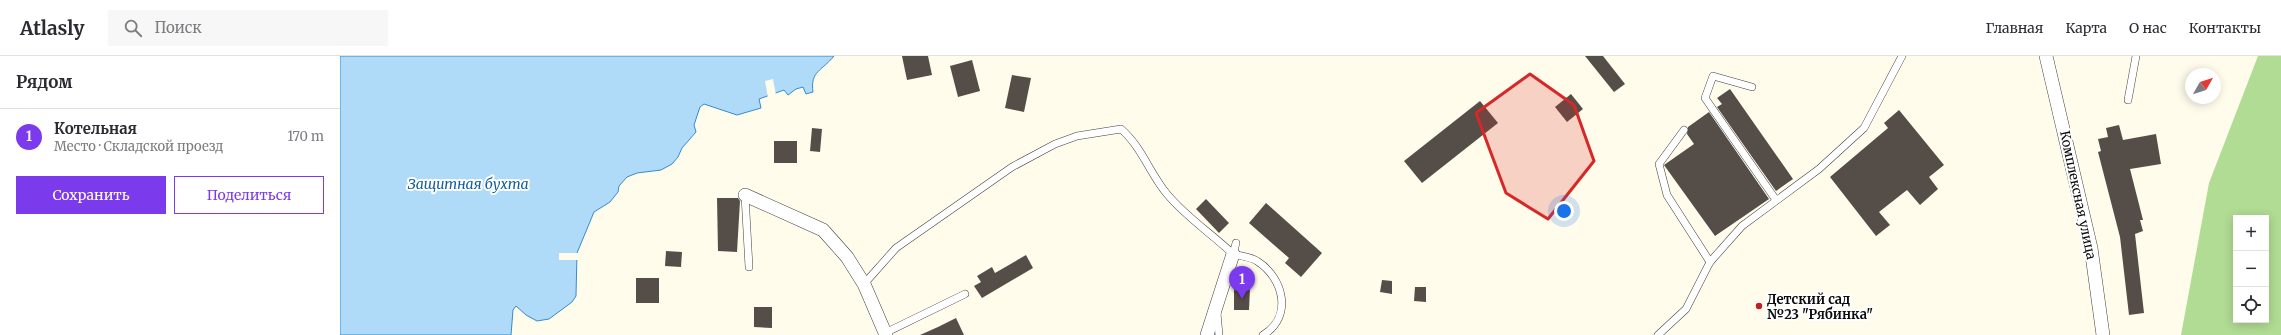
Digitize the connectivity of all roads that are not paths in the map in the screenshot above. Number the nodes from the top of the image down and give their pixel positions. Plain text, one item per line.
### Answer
1 (1902, 56) edge
2 (2046, 56) edge
3 (2136, 56) edge
4 (1752, 87) dead end
5 (2128, 100) dead end
6 (1684, 130) dead end
7 (745, 195) joint
8 (1776, 200) junction
9 (1235, 249) junction
10 (1710, 262) junction
11 (749, 267) dead end
12 (864, 284) junction
13 (965, 294) dead end
14 (1217, 307) junction
15 (886, 334) edge
16 (1208, 335) edge
17 (1219, 335) edge
18 (1263, 335) edge
19 (1658, 335) edge
20 (2103, 335) edge

1 - 8 lane
2 - 20 street, Комплексная улица
3 - 5 lane
4 - 8 lane
6 - 10 lane
7 - 11 lane
7 - 12 street
8 - 10 lane
9 - 12 lane
9 - 14 street
9 - 18 lane
10 - 19 lane
12 - 15 street
13 - 15 lane
14 - 16 street
14 - 17 lane

